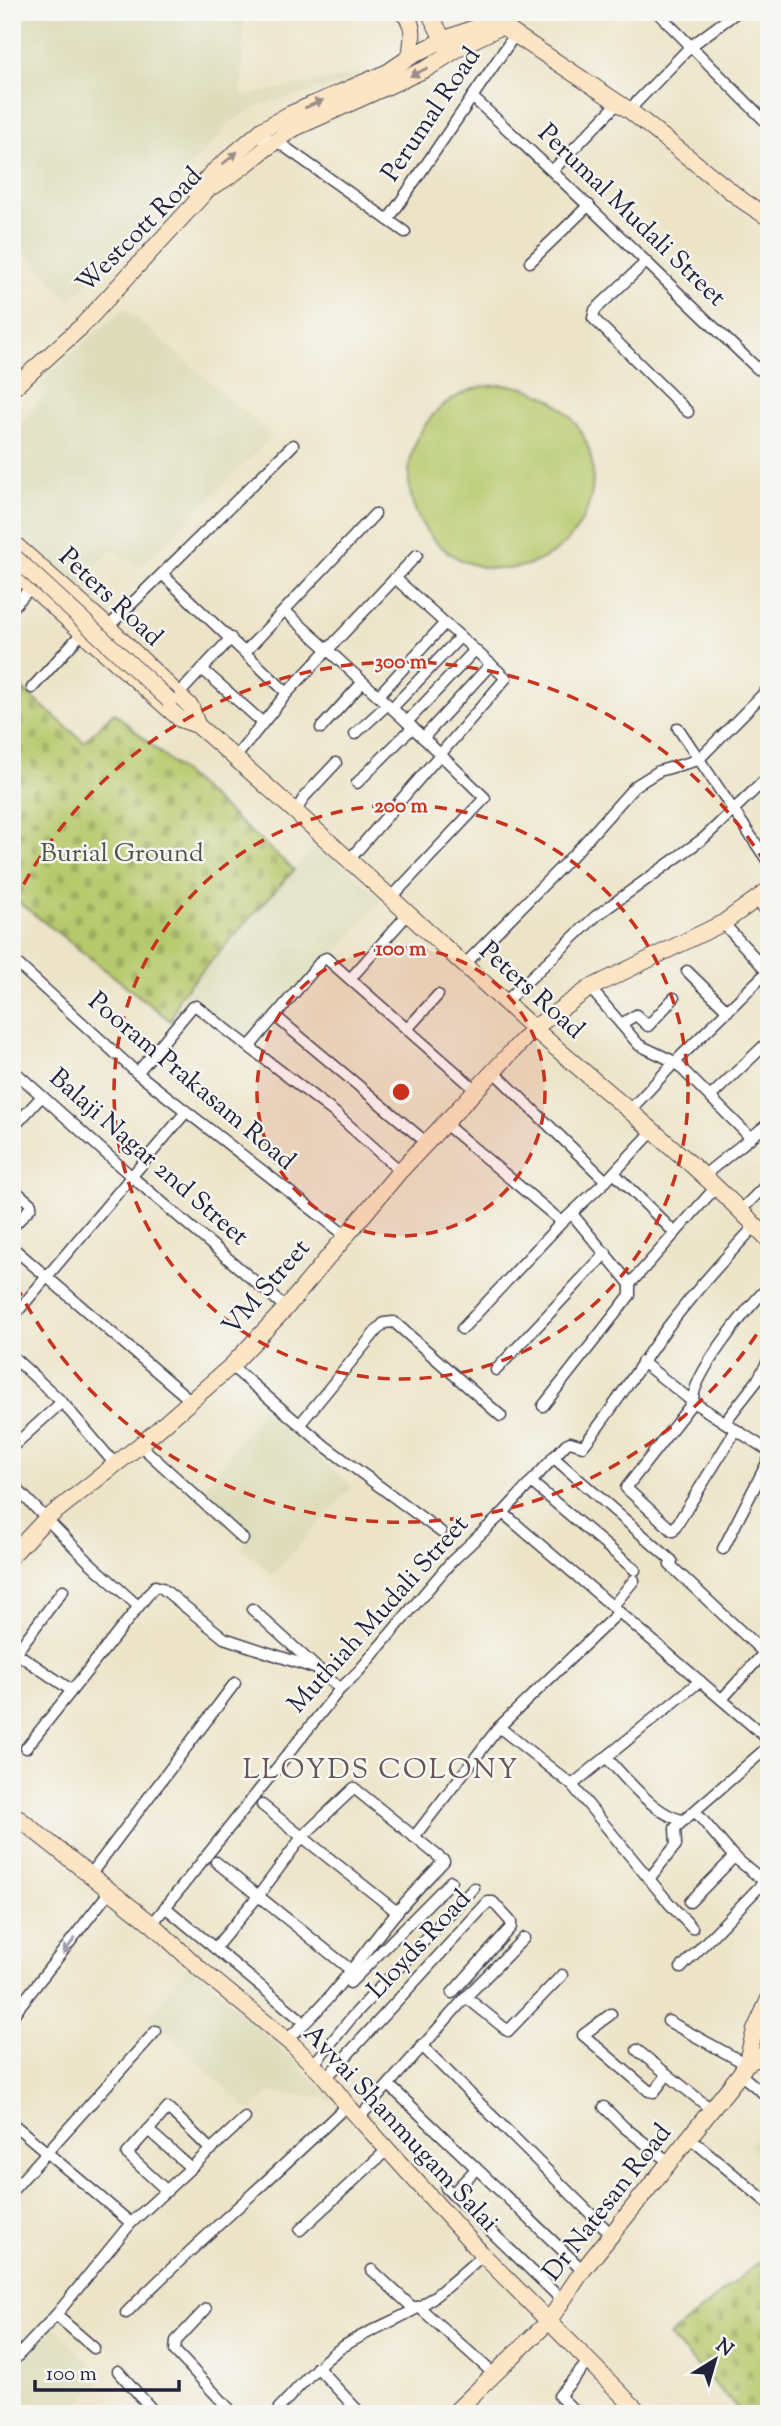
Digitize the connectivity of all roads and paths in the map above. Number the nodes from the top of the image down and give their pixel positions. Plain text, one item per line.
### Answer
1 (402, 12) edge
2 (429, 12) edge
3 (515, 12) edge
4 (657, 12) edge
5 (737, 12) edge
6 (502, 24) edge
7 (691, 46) junction
8 (447, 47) junction
9 (410, 57) junction
10 (472, 97) junction
11 (624, 107) junction
12 (769, 125) edge
13 (255, 137) junction
14 (275, 140) junction
15 (553, 170) junction
16 (589, 205) junction
17 (769, 218) edge
18 (388, 220) junction
19 (405, 232) dead end
20 (530, 262) dead end
21 (645, 264) junction
22 (769, 362) edge
23 (12, 383) edge
24 (12, 389) edge
25 (688, 412) dead end
26 (293, 445) dead end
27 (375, 514) dead end
28 (12, 542) edge
29 (12, 555) edge
30 (417, 555) dead end
31 (12, 570) edge
32 (46, 572) junction
33 (162, 574) junction
34 (395, 578) junction
35 (31, 586) junction
36 (12, 608) edge
37 (285, 611) junction
38 (445, 623) junction
39 (108, 627) junction
40 (83, 632) junction
41 (460, 637) junction
42 (231, 638) junction
43 (326, 650) junction
44 (475, 650) junction
45 (246, 652) junction
46 (491, 664) junction
47 (202, 669) junction
48 (362, 683) junction
49 (32, 688) dead end
50 (769, 688) edge
51 (287, 693) junction
52 (377, 696) junction
53 (173, 697) junction
54 (389, 707) junction
55 (262, 722) junction
56 (197, 725) junction
57 (410, 725) junction
58 (321, 728) dead end
59 (678, 728) dead end
60 (355, 734) dead end
61 (423, 738) junction
62 (440, 755) junction
63 (235, 758) junction
64 (698, 760) junction
65 (336, 763) dead end
66 (769, 776) edge
67 (357, 783) dead end
68 (296, 811) junction
69 (733, 813) junction
70 (350, 859) junction
71 (769, 863) edge
72 (762, 895) edge
73 (391, 898) junction
74 (408, 914) junction
75 (769, 915) edge
76 (723, 923) junction
77 (12, 959) edge
78 (464, 965) junction
79 (768, 970) edge
80 (687, 971) dead end
81 (351, 979) junction
82 (590, 988) junction
83 (438, 995) dead end
84 (674, 998) dead end
85 (505, 1002) junction
86 (728, 1011) junction
87 (275, 1016) junction
88 (621, 1024) junction
89 (534, 1028) junction
90 (407, 1029) junction
91 (769, 1041) edge
92 (250, 1045) junction
93 (675, 1062) junction
94 (12, 1069) edge
95 (494, 1072) junction
96 (137, 1073) junction
97 (476, 1090) junction
98 (42, 1096) junction
99 (710, 1097) junction
100 (630, 1110) junction
101 (186, 1112) junction
102 (769, 1123) edge
103 (445, 1124) junction
104 (12, 1129) edge
105 (653, 1131) junction
106 (750, 1137) junction
107 (427, 1143) junction
108 (400, 1171) junction
109 (131, 1176) junction
110 (703, 1176) junction
111 (610, 1177) junction
112 (769, 1182) edge
113 (715, 1188) junction
114 (13, 1193) edge
115 (740, 1211) junction
116 (572, 1214) junction
117 (562, 1222) junction
118 (12, 1228) edge
119 (675, 1233) junction
120 (764, 1234) edge
121 (345, 1236) junction
122 (12, 1247) edge
123 (606, 1253) junction
124 (48, 1275) junction
125 (630, 1284) junction
126 (769, 1286) edge
127 (286, 1308) junction
128 (12, 1318) edge
129 (462, 1329) dead end
130 (12, 1356) edge
131 (769, 1359) edge
132 (642, 1362) junction
133 (231, 1366) junction
134 (496, 1370) dead end
135 (190, 1400) junction
136 (62, 1402) junction
137 (692, 1402) junction
138 (542, 1406) dead end
139 (501, 1416) dead end
140 (725, 1422) junction
141 (300, 1424) junction
142 (736, 1430) junction
143 (140, 1445) junction
144 (12, 1447) edge
145 (769, 1451) edge
146 (553, 1457) junction
147 (769, 1459) edge
148 (114, 1463) junction
149 (531, 1482) junction
150 (12, 1484) edge
151 (503, 1513) junction
152 (45, 1520) junction
153 (441, 1532) dead end
154 (243, 1539) dead end
155 (723, 1549) dead end
156 (12, 1555) edge
157 (769, 1573) edge
158 (769, 1578) edge
159 (63, 1590) dead end
160 (138, 1606) junction
161 (252, 1609) dead end
162 (616, 1609) junction
163 (14, 1654) edge
164 (320, 1670) junction
165 (700, 1681) junction
166 (235, 1683) dead end
167 (340, 1689) junction
168 (71, 1690) junction
169 (722, 1699) junction
170 (499, 1727) junction
171 (769, 1740) edge
172 (769, 1746) edge
173 (26, 1748) dead end
174 (606, 1757) junction
175 (572, 1785) junction
176 (262, 1805) dead end
177 (695, 1811) junction
178 (13, 1816) edge
179 (684, 1820) junction
180 (414, 1836) junction
181 (302, 1837) junction
182 (734, 1857) junction
183 (216, 1862) dead end
184 (90, 1875) junction
185 (649, 1879) junction
186 (451, 1881) dead end
187 (767, 1884) edge
188 (474, 1888) dead end
189 (110, 1891) junction
190 (258, 1895) junction
191 (690, 1902) dead end
192 (165, 1907) junction
193 (397, 1912) junction
194 (152, 1924) junction
195 (692, 1928) dead end
196 (524, 1938) dead end
197 (215, 1948) junction
198 (681, 1968) dead end
199 (352, 1971) junction
200 (562, 1975) dead end
201 (452, 1993) dead end
202 (466, 1997) junction
203 (769, 1999) edge
204 (611, 2014) dead end
205 (12, 2016) edge
206 (299, 2018) dead end
207 (668, 2021) dead end
208 (156, 2031) dead end
209 (290, 2043) junction
210 (422, 2046) junction
211 (637, 2050) dead end
212 (769, 2052) edge
213 (313, 2065) junction
214 (743, 2069) junction
215 (667, 2075) junction
216 (326, 2078) junction
217 (389, 2085) junction
218 (769, 2098) edge
219 (347, 2105) junction
220 (604, 2107) dead end
221 (712, 2110) junction
222 (245, 2118) dead end
223 (359, 2118) junction
224 (12, 2123) edge
225 (148, 2130) junction
226 (689, 2137) junction
227 (388, 2149) junction
228 (211, 2150) junction
229 (46, 2152) junction
230 (669, 2162) junction
231 (191, 2168) junction
232 (476, 2169) junction
233 (12, 2191) edge
234 (167, 2191) junction
235 (769, 2204) edge
236 (131, 2223) junction
237 (300, 2230) dead end
238 (611, 2234) junction
239 (483, 2255) junction
240 (372, 2270) dead end
241 (583, 2270) junction
242 (563, 2301) junction
243 (419, 2307) junction
244 (206, 2309) dead end
245 (125, 2313) dead end
246 (56, 2315) junction
247 (548, 2322) junction
248 (94, 2348) dead end
249 (12, 2362) edge
250 (588, 2362) junction
251 (317, 2367) junction
252 (118, 2371) dead end
253 (495, 2375) junction
254 (156, 2414) edge
255 (234, 2414) edge
256 (281, 2414) edge
257 (361, 2414) edge
258 (453, 2414) edge
259 (578, 2414) edge
260 (641, 2414) edge

1 - 9 main road
2 - 8 main road
3 - 6 main road, Westcott Road
4 - 7 street
5 - 7 street
6 - 8 main road, Westcott Road
6 - 10 street, Perumal Road
6 - 11 main road
7 - 11 street
7 - 12 street
8 - 9 main road, Westcott Road
8 -> 14 main road, Westcott Road
13 -> 9 main road, Westcott Road
10 - 15 street, Perumal Mudali Street
10 - 18 street, Perumal Road
11 - 15 street
11 - 17 main road
13 - 14 street
23 -> 13 main road, Westcott Road
14 - 18 street
14 - 24 main road, Westcott Road
15 - 16 street, Perumal Mudali Street
16 - 20 street
16 - 21 street, Perumal Mudali Street
18 - 19 street
21 - 22 street, Perumal Mudali Street
21 - 25 street
26 - 33 street
27 - 37 street
28 - 32 main road, Peters Road
29 - 53 main road, bridge
30 - 34 street
31 - 35 main road, Peters Road
32 - 35 street
32 - 39 main road, Peters Road
33 - 39 street
33 - 42 street
34 - 38 street
34 - 43 street
35 - 36 street
35 - 40 main road, Peters Road
37 - 43 street
37 - 45 street
38 - 41 street
38 - 52 street
39 - 53 main road, Peters Road
40 - 49 street
40 - 56 main road, Peters Road
41 - 44 street
41 - 54 street
42 - 45 street
42 - 47 street
43 - 48 street
43 - 51 street
44 - 46 street
44 - 57 street
45 - 51 street
46 - 61 street
46 - 62 street
47 - 53 street
47 - 55 street
48 - 52 street
48 - 58 street
50 - 64 street
51 - 55 street
52 - 54 street
53 - 56 main road
54 - 57 street
54 - 60 street
55 - 63 street
56 - 63 main road, Peters Road
57 - 61 street
57 - 67 street
59 - 64 street
61 - 62 street
62 - 70 street
62 - 73 street
63 - 68 main road, Peters Road
64 - 69 street
64 - 78 street
65 - 68 street
66 - 69 street
68 - 70 main road, Peters Road
69 - 71 street
69 - 85 street
70 - 73 main road, Peters Road
72 - 75 street
72 - 76 main road, VM Street
73 - 74 main road, Peters Road
74 - 78 main road, Peters Road
74 - 81 street
76 - 79 street
76 - 82 main road, VM Street
77 - 96 street, Pooram Prakasam Road
78 - 85 main road, Peters Road
79 - 86 street
80 - 86 street
81 - 87 street
81 - 90 street
82 - 88 street
82 - 89 main road, VM Street
83 - 90 street
84 - 88 street
85 - 89 main road, Peters Road
86 - 93 street
87 - 92 street
87 - 107 street
88 - 93 street
89 - 95 main road, VM Street
89 - 100 main road, Peters Road
90 - 97 street
91 - 99 street
92 - 96 street
92 - 108 street
93 - 99 street
93 - 100 street
94 - 98 street, Balaji Nagar 2nd Street
95 - 97 main road, VM Street
95 - 111 street
96 - 101 street, Pooram Prakasam Road
97 - 103 main road, VM Street
98 - 104 street
98 - 109 street, Balaji Nagar 2nd Street
99 - 106 street
100 - 105 main road, Peters Road
101 - 109 street
101 - 121 street, Pooram Prakasam Road
102 - 106 street
103 - 107 main road, VM Street
103 - 117 street
105 - 110 main road, Peters Road
105 - 111 street
106 - 110 street
107 - 108 main road, VM Street
108 - 121 main road, VM Street
109 - 124 street
109 - 127 street, Balaji Nagar 2nd Street
110 - 113 main road, Peters Road
111 - 116 street
111 - 119 street
112 - 115 street
113 - 115 main road, Peters Road
113 - 119 street
114 - 118 street
115 - 120 main road, Peters Road
116 - 117 street
116 - 123 street
117 - 129 street
119 - 125 street
120 - 132 street
121 - 127 main road, VM Street
122 - 124 street
123 - 125 street
123 - 134 street
124 - 128 street
124 - 135 street
125 - 138 street
126 - 137 street
127 - 133 main road, VM Street
130 - 136 street
131 - 140 street
132 - 137 street
132 - 146 street
133 - 135 main road, VM Street
133 - 141 street
135 - 143 main road, VM Street
136 - 144 street
136 - 148 street
137 - 140 street
137 - 142 street
139 - 141 street
140 - 142 street
141 - 153 street
142 - 145 street
143 - 148 main road, VM Street
143 - 154 street
146 - 149 street
146 - 169 street
147 - 155 street
148 - 152 main road, VM Street
149 - 151 street
149 - 162 street
150 - 152 street
151 - 162 street, Muthiah Mudali Street
151 - 167 street, Muthiah Mudali Street
152 - 156 main road, VM Street
152 - 160 street
157 - 158 street
159 - 163 street
160 - 164 street
160 - 168 street
161 - 164 street
162 - 165 street, Muthiah Mudali Street
162 - 170 street
163 - 168 street
164 - 167 street
165 - 169 street, Muthiah Mudali Street
165 - 174 street
166 - 184 street
167 - 192 street, Muthiah Mudali Street
168 - 173 street
169 - 171 street, Muthiah Mudali Street
170 - 175 street
170 - 180 street
172 - 177 street
174 - 175 street
174 - 179 street
175 - 185 street
176 - 181 street
177 - 179 street
177 - 182 street
178 - 184 main road, Avvai Shanmugam Salai
179 - 185 street
180 - 181 street
180 - 193 street
181 - 190 street
181 - 193 street
182 - 187 street
182 - 191 street
183 - 190 street
184 - 189 main road, Avvai Shanmugam Salai
185 - 195 street
186 - 209 street
187 - 198 street
188 - 213 street
189 - 194 main road, Avvai Shanmugam Salai
189 -> 205 street
190 - 197 street
190 - 199 street
192 - 194 street, Muthiah Mudali Street
192 - 197 street
193 - 199 street
194 - 209 main road, Avvai Shanmugam Salai
196 - 202 street
197 - 206 street
199 - 209 street
200 - 202 street
201 - 216 street, Lloyds Road
202 - 210 street
203 - 214 main road, Dr Natesan Road
204 - 215 street
207 - 214 street
208 - 229 street
209 - 213 main road, Avvai Shanmugam Salai
210 - 217 street
210 - 238 street
211 - 215 street
212 - 214 main road
213 - 216 main road, Avvai Shanmugam Salai
214 - 218 street
214 - 221 main road, Dr Natesan Road
215 - 221 street
216 - 219 main road, Avvai Shanmugam Salai
217 - 223 street
217 - 232 street
219 - 223 main road, Avvai Shanmugam Salai
219 - 245 street
220 - 230 street
221 - 226 main road, Dr Natesan Road
222 - 228 street
223 - 227 main road, Avvai Shanmugam Salai
224 - 229 street
225 - 228 street
225 - 231 street
225 - 234 street
226 - 230 main road, Dr Natesan Road
226 - 235 street
227 - 237 street
227 - 239 main road, Avvai Shanmugam Salai
228 - 231 street
229 - 233 street
229 - 236 street
230 - 238 main road, Dr Natesan Road
231 - 234 street
232 - 241 street
232 - 242 street
234 - 236 street
236 - 246 street
238 - 241 main road, Dr Natesan Road
239 - 243 street
239 - 247 main road, Avvai Shanmugam Salai
240 - 243 street
241 - 242 main road, Dr Natesan Road
242 - 247 main road, Dr Natesan Road
243 - 251 street
243 - 253 street
244 - 255 street
246 - 248 street
246 - 249 street
247 - 250 main road, Avvai Shanmugam Salai
247 - 253 main road, Dr Natesan Road
250 - 259 street
250 - 260 main road, Avvai Shanmugam Salai
251 - 256 street
251 - 257 street
252 - 254 street
253 - 258 main road, Dr Natesan Road

